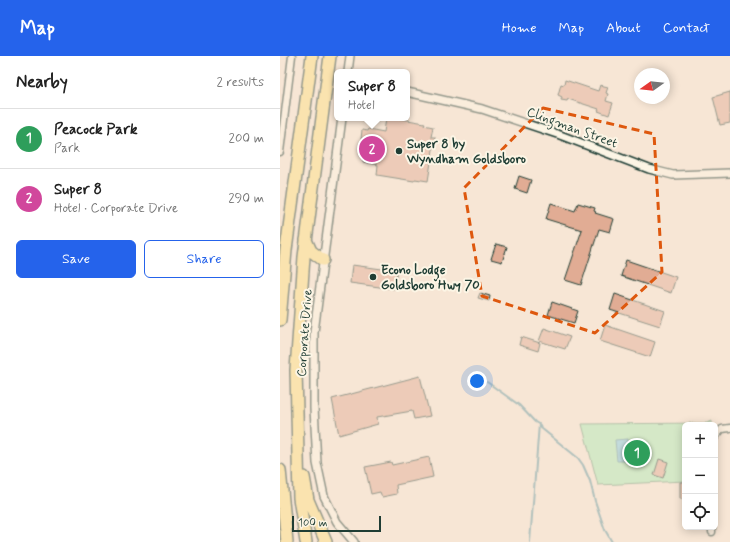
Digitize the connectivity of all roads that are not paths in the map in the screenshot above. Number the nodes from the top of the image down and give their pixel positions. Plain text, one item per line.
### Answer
1 (292, 56) edge
2 (312, 56) edge
3 (330, 56) edge
4 (350, 56) edge
5 (348, 69) edge
6 (410, 93) edge
7 (342, 121) edge
8 (280, 152) edge
9 (730, 173) edge
10 (306, 240) junction
11 (323, 260) junction
12 (303, 275) junction
13 (280, 320) edge
14 (730, 428) edge
15 (297, 433) junction
16 (718, 434) edge
17 (280, 470) edge
18 (287, 542) edge
19 (306, 542) edge
20 (326, 542) edge
21 (354, 542) edge

1 - 8 street
2 - 13 highway
3 - 10 highway
4 - 5 street
6 - 9 street, Clingman Street
7 - 11 street, Corporate Drive
10 - 11 highway
10 - 12 highway
11 - 12 highway
11 - 21 street, Corporate Drive
12 - 15 highway
14 - 16 street
15 - 19 highway
15 - 20 highway
17 - 18 highway

